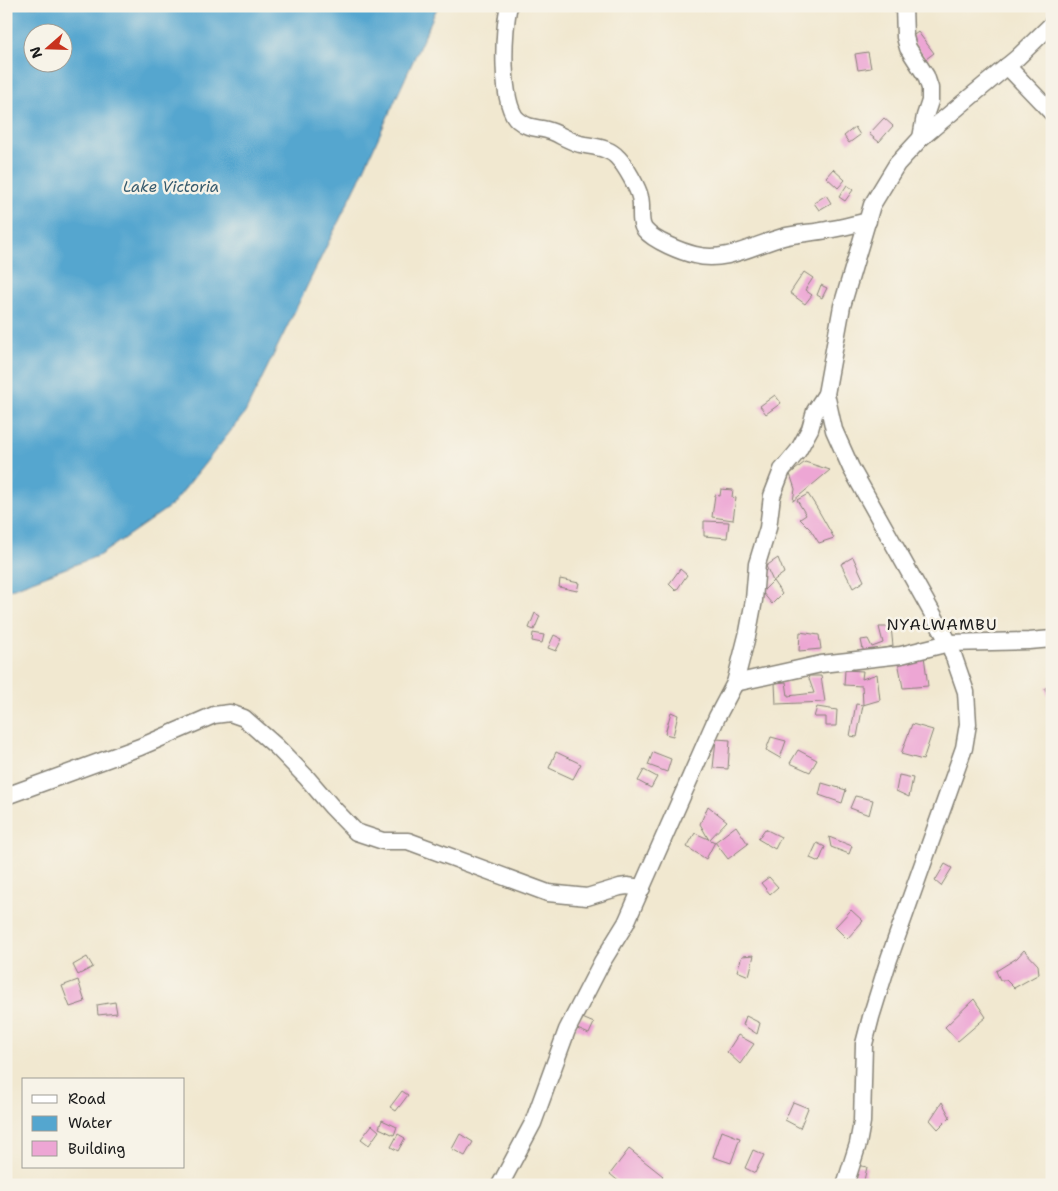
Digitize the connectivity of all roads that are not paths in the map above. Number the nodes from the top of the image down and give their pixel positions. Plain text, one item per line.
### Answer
1 (509, 6) edge
2 (904, 6) edge
3 (1052, 24) edge
4 (1007, 66) junction
5 (1052, 113) edge
6 (921, 138) junction
7 (868, 220) junction
8 (826, 394) junction
9 (1052, 639) edge
10 (949, 642) junction
11 (735, 683) junction
12 (6, 796) edge
13 (642, 888) junction
14 (500, 1185) edge
15 (845, 1185) edge

1 - 7 street
2 - 6 street
3 - 4 street
4 - 5 street
4 - 6 street
6 - 7 street
7 - 8 street
8 - 10 street
8 - 11 street
9 - 10 street
10 - 11 street
10 - 15 street
11 - 13 street
12 - 13 street
13 - 14 street

